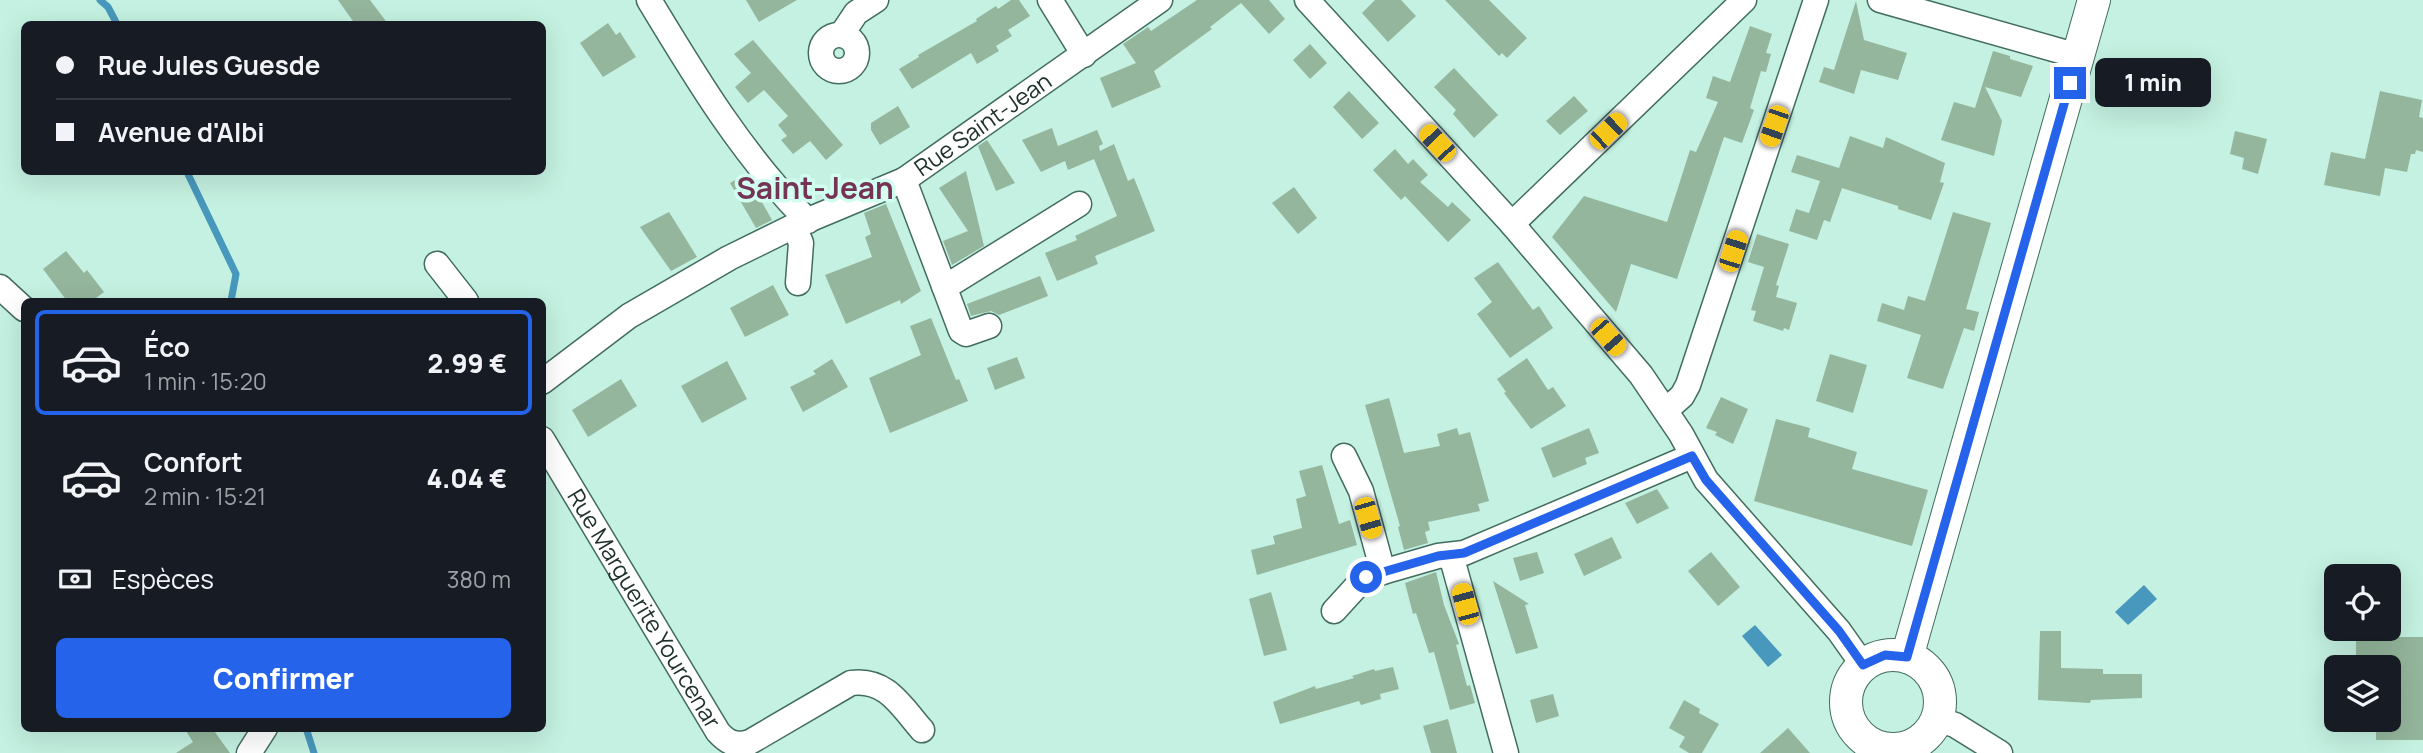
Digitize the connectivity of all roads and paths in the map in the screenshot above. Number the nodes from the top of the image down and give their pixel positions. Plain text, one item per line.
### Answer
1 (649, 0) edge
2 (876, 0) edge
3 (1050, 0) edge
4 (1160, 0) edge
5 (1307, 0) edge
6 (1744, 0) edge
7 (1816, 0) edge
8 (1880, 0) edge
9 (2094, 0) edge
10 (842, 34) dead end
11 (1084, 55) junction
12 (2078, 56) junction
13 (904, 180) junction
14 (1079, 204) dead end
15 (801, 223) junction
16 (1511, 224) junction
17 (438, 264) dead end
18 (798, 283) dead end
19 (944, 286) junction
20 (0, 287) edge
21 (464, 298) edge
22 (21, 306) edge
23 (989, 326) dead end
24 (546, 379) edge
25 (1665, 410) junction
26 (546, 446) edge
27 (1344, 456) dead end
28 (1692, 456) junction
29 (1451, 555) junction
30 (1383, 572) junction
31 (1335, 611) dead end
32 (1907, 657) junction
33 (1863, 665) junction
34 (1937, 719) junction
35 (922, 730) dead end
36 (262, 732) edge
37 (724, 747) edge
38 (1880, 750) edge
39 (249, 753) edge
40 (1506, 753) edge
41 (2000, 753) edge

1 - 15 street
2 - 10 street
3 - 11 street
4 - 11 street, Rue Saint-Jean
5 - 16 street
6 - 16 street
7 - 25 street
8 - 12 street
9 - 12 main road
11 - 13 street, Rue Saint-Jean
12 - 32 main road
13 - 15 street, Rue Saint-Jean
13 - 19 street
14 - 19 street
15 - 18 street
15 - 24 street, Rue Saint-Jean
16 - 25 street
17 - 21 street
19 - 23 street
20 - 22 street
25 - 28 street
26 - 37 street, Rue Marguerite Yourcenar
27 - 30 street
28 - 29 street
28 - 33 street
29 - 30 street
29 - 40 street
30 - 31 street
32 - 33 main road
32 - 34 main road
33 - 38 main road
34 - 38 main road
34 - 41 street
35 - 37 street, Rue Marguerite Yourcenar
36 - 39 street

